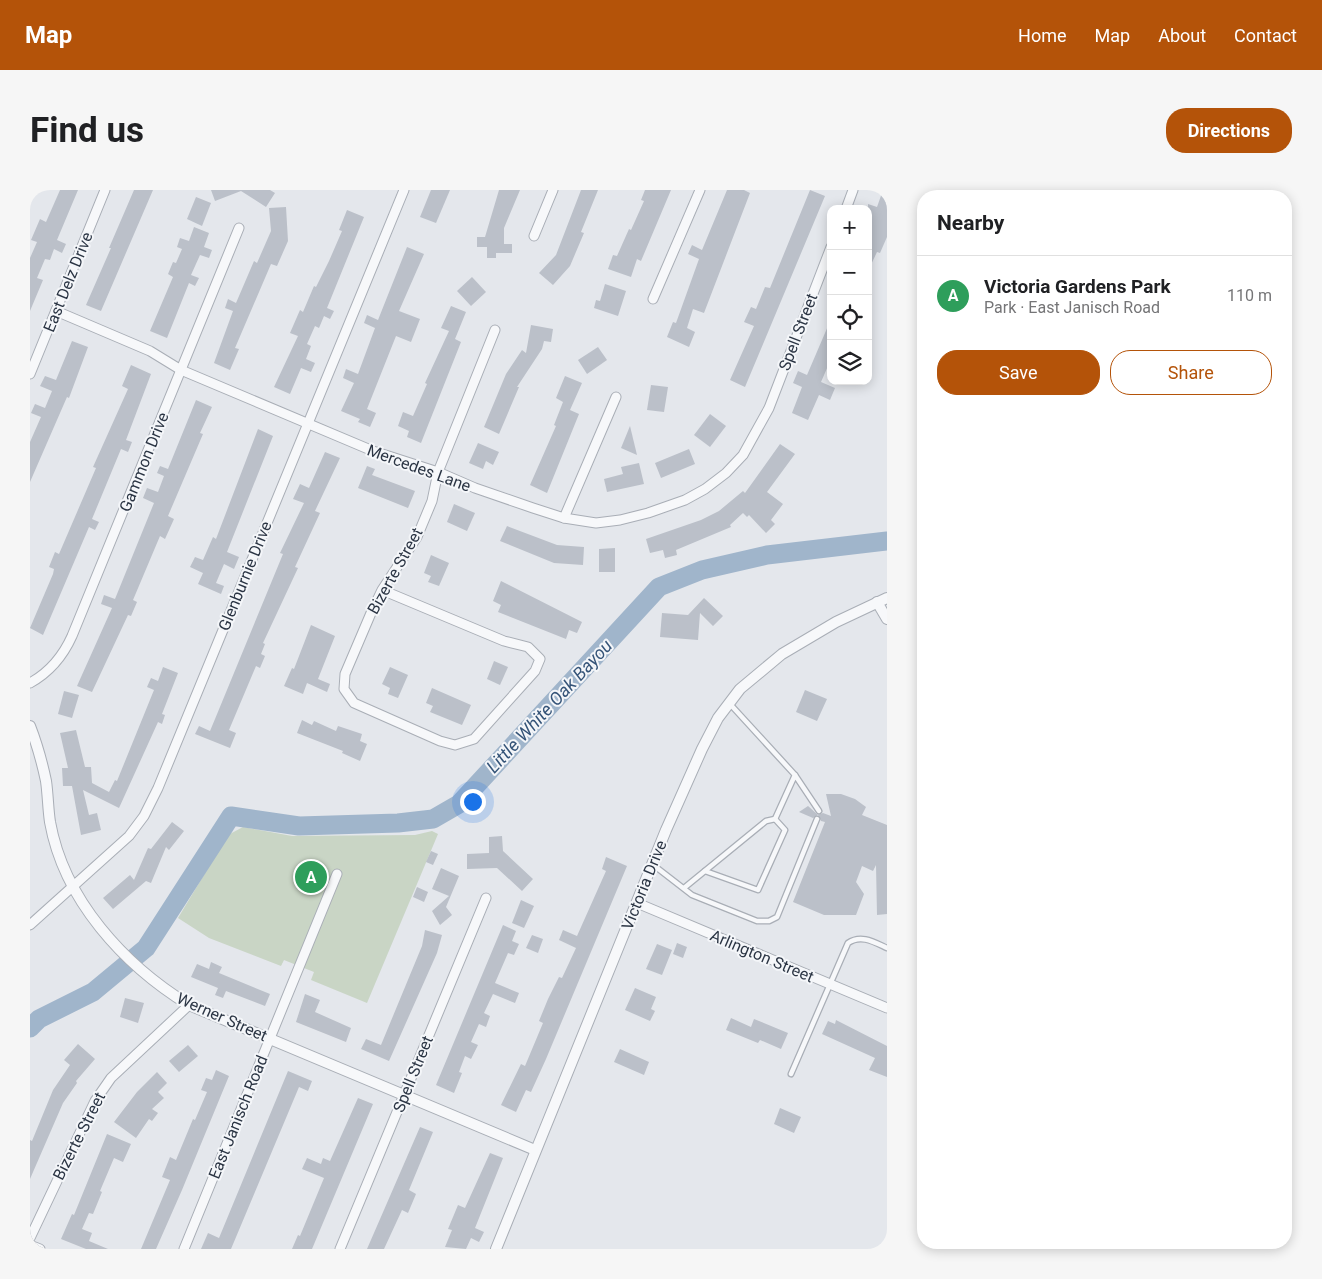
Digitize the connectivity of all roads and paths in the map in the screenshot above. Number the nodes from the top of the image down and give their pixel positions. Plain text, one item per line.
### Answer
1 (106, 190) edge
2 (404, 190) edge
3 (553, 190) edge
4 (700, 190) edge
5 (853, 190) edge
6 (847, 205) edge
7 (239, 228) dead end
8 (534, 236) dead end
9 (830, 250) edge
10 (653, 299) dead end
11 (56, 311) junction
12 (495, 330) dead end
13 (181, 370) junction
14 (30, 374) edge
15 (616, 396) dead end
16 (765, 416) joint
17 (308, 423) junction
18 (438, 472) junction
19 (564, 518) junction
20 (382, 590) junction
21 (887, 598) edge
22 (877, 602) junction
23 (887, 619) edge
24 (30, 683) edge
25 (730, 703) junction
26 (30, 726) edge
27 (795, 775) junction
28 (819, 811) dead end
29 (775, 819) junction
30 (817, 820) dead end
31 (652, 864) junction
32 (705, 871) junction
33 (336, 874) dead end
34 (73, 886) junction
35 (684, 888) junction
36 (486, 898) dead end
37 (637, 903) junction
38 (30, 925) edge
39 (887, 948) edge
40 (830, 984) junction
41 (189, 1005) junction
42 (887, 1008) edge
43 (270, 1038) junction
44 (791, 1074) dead end
45 (404, 1094) junction
46 (535, 1150) junction
47 (30, 1238) edge
48 (30, 1245) edge
49 (40, 1249) edge
50 (184, 1249) edge
51 (340, 1249) edge
52 (496, 1249) edge

1 - 11 street, East Delz Drive
2 - 17 street, Glenburnie Drive
3 - 8 street
4 - 10 street
5 - 6 street
7 - 13 street, Gammon Drive
9 - 16 street, Spell Street
11 - 13 street, Mercedes Lane
11 - 14 street, East Delz Drive
12 - 18 street, Bizerte Street
13 - 17 street, Mercedes Lane
13 - 24 street, Gammon Drive
15 - 19 street
16 - 19 street, Mercedes Lane
17 - 18 street, Mercedes Lane
17 - 34 street, Glenburnie Drive
18 - 19 street, Mercedes Lane
18 - 20 street, Bizerte Street
20 - 20 street, Bizerte Street
21 - 22 street, Victoria Drive
22 - 23 street
22 - 25 street, Victoria Drive
25 - 27 lane
25 - 31 street, Victoria Drive
26 - 34 street, Werner Street
27 - 28 lane
27 - 29 lane
29 - 32 lane
29 - 32 lane
30 - 35 lane
31 - 35 lane
31 - 37 street, Victoria Drive
32 - 35 lane
33 - 43 street, East Janisch Road
34 - 38 street, Glenburnie Drive
34 - 41 street, Werner Street
36 - 45 street, Spell Street
37 - 40 street, Arlington Street
37 - 46 street, Victoria Drive
39 - 40 lane
40 - 42 street, Arlington Street
40 - 44 lane
41 - 43 street, Werner Street
41 - 47 street, Bizerte Street
43 - 45 street, Werner Street
43 - 50 street, East Janisch Road
45 - 46 street, Werner Street
45 - 51 street, Spell Street
46 - 52 street, Victoria Drive
48 - 49 street

